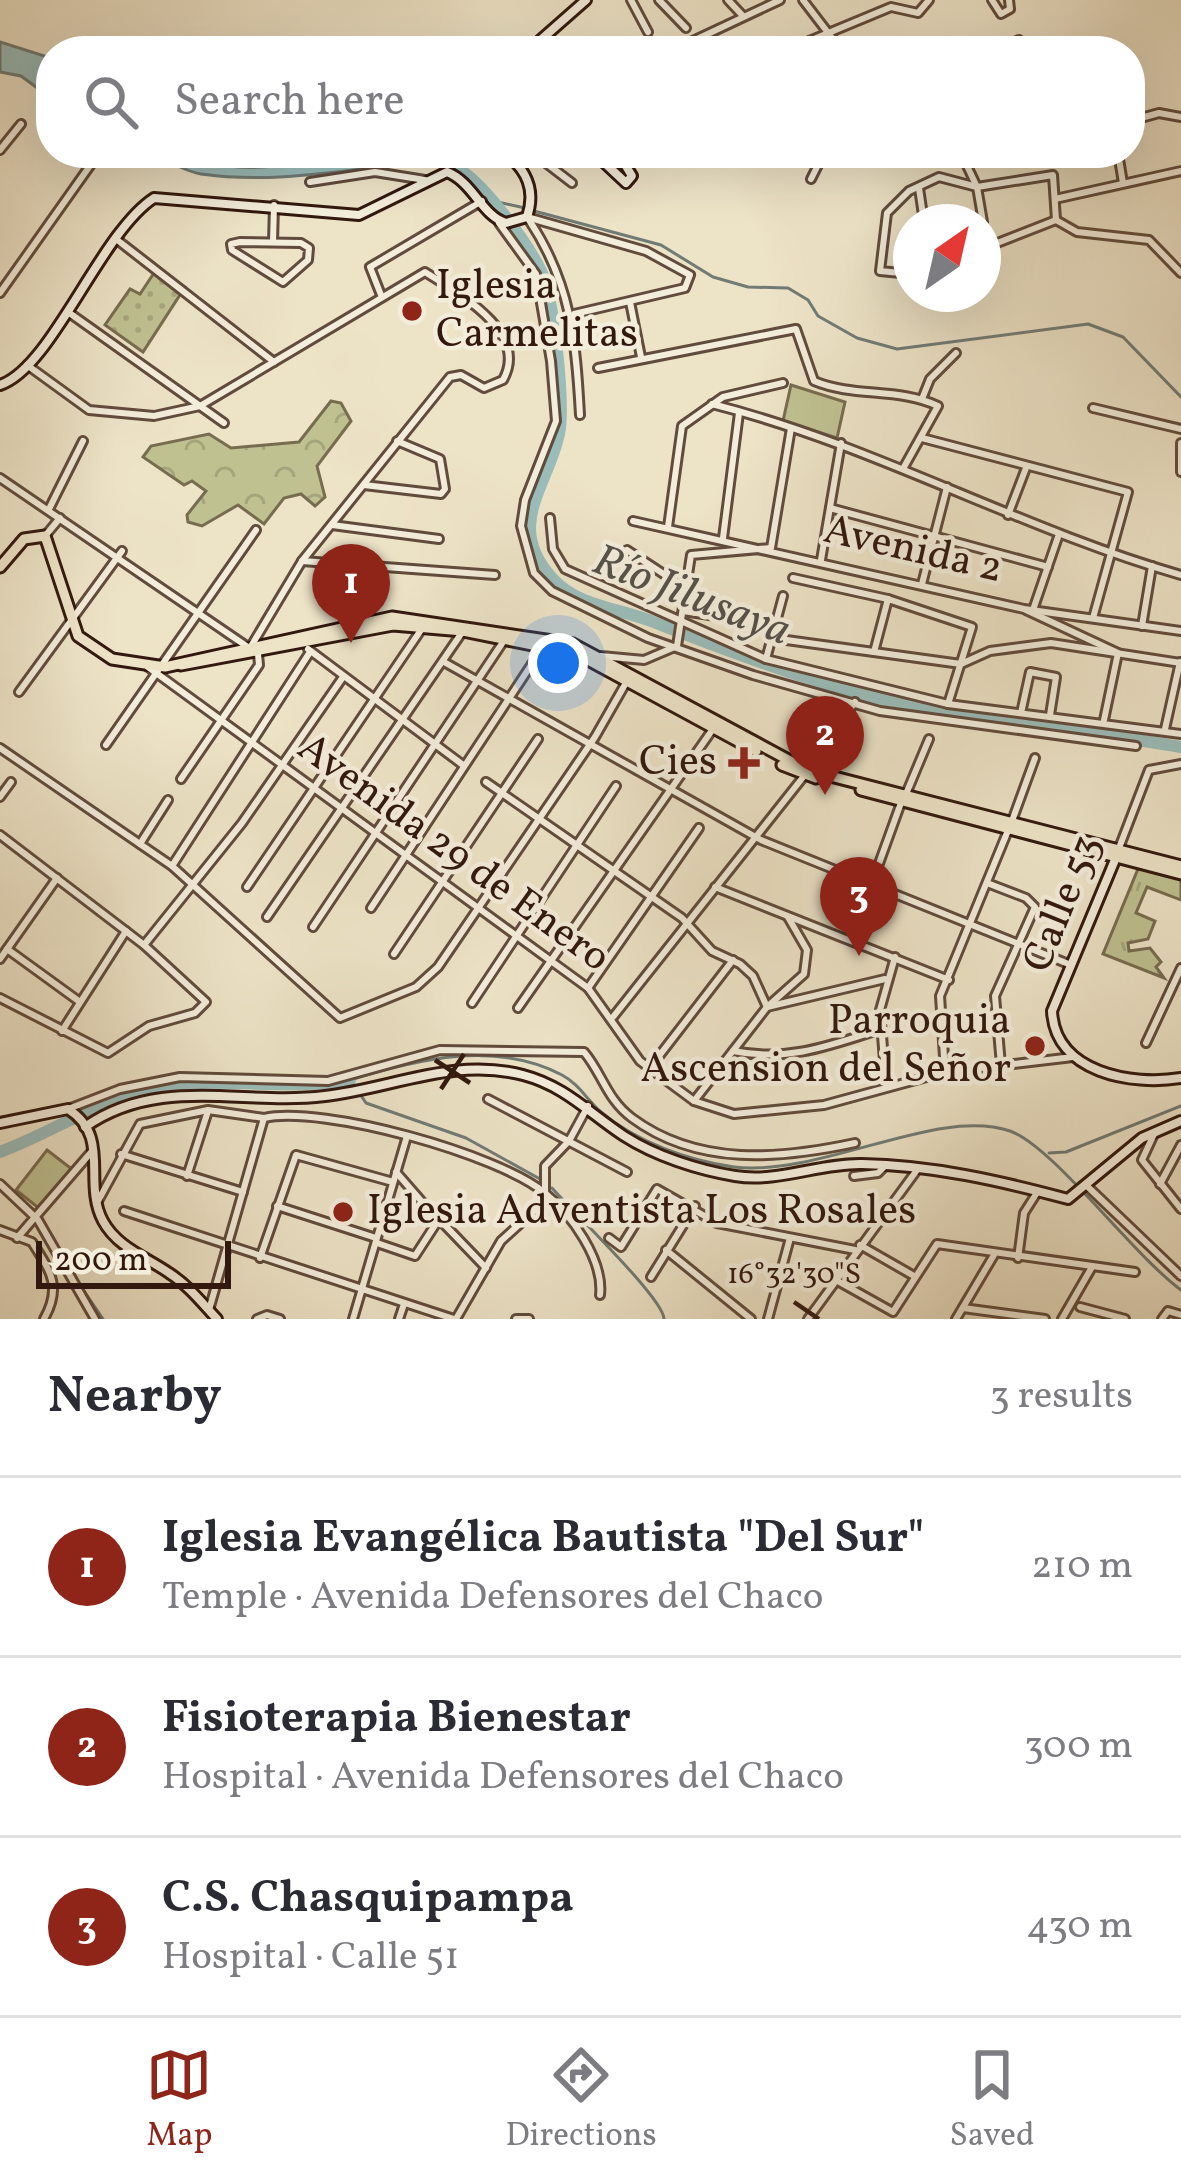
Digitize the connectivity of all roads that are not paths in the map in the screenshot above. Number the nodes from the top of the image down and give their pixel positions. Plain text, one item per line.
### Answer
1 (586, 0) edge
2 (631, 0) edge
3 (659, 0) edge
4 (728, 0) edge
5 (780, 0) edge
6 (803, 0) edge
7 (928, 0) edge
8 (992, 0) edge
9 (1009, 0) edge
10 (743, 16) junction
11 (686, 28) dead end
12 (648, 32) dead end
13 (827, 32) junction
14 (545, 36) edge
15 (702, 36) edge
16 (818, 36) edge
17 (830, 36) edge
18 (1145, 117) edge
19 (1181, 117) edge
20 (21, 124) dead end
21 (0, 150) edge
22 (88, 168) edge
23 (521, 168) edge
24 (552, 168) edge
25 (610, 168) edge
26 (627, 168) edge
27 (816, 168) edge
28 (968, 168) edge
29 (1120, 168) edge
30 (1181, 171) edge
31 (811, 178) dead end
32 (425, 180) junction
33 (310, 182) dead end
34 (572, 183) dead end
35 (1123, 183) junction
36 (977, 187) junction
37 (919, 188) junction
38 (1055, 199) junction
39 (482, 201) junction
40 (895, 204) edge
41 (921, 204) edge
42 (980, 204) edge
43 (274, 205) junction
44 (893, 206) edge
45 (529, 212) junction
46 (1056, 220) junction
47 (506, 222) junction
48 (116, 239) junction
49 (273, 242) junction
50 (1001, 242) edge
51 (893, 272) edge
52 (1181, 273) edge
53 (0, 292) edge
54 (381, 295) junction
55 (630, 301) junction
56 (65, 310) junction
57 (574, 314) junction
58 (956, 353) dead end
59 (641, 357) junction
60 (274, 362) junction
61 (27, 365) junction
62 (598, 368) dead end
63 (783, 382) dead end
64 (0, 385) edge
65 (922, 398) junction
66 (712, 404) junction
67 (200, 406) junction
68 (1093, 408) dead end
69 (739, 413) junction
70 (580, 415) dead end
71 (224, 423) dead end
72 (791, 428) junction
73 (1181, 430) edge
74 (921, 438) junction
75 (83, 441) dead end
76 (397, 441) junction
77 (841, 443) junction
78 (1181, 443) edge
79 (904, 467) junction
80 (1026, 467) junction
81 (1181, 472) edge
82 (0, 478) edge
83 (364, 485) junction
84 (947, 488) junction
85 (830, 508) junction
86 (49, 509) junction
87 (1009, 515) junction
88 (60, 518) junction
89 (550, 518) dead end
90 (633, 521) dead end
91 (332, 525) junction
92 (668, 527) junction
93 (256, 530) dead end
94 (931, 534) junction
95 (45, 536) junction
96 (1058, 537) junction
97 (723, 538) junction
98 (439, 539) dead end
99 (771, 548) junction
100 (627, 550) dead end
101 (121, 554) junction
102 (1109, 555) junction
103 (821, 560) junction
104 (302, 561) junction
105 (1152, 566) junction
106 (0, 567) edge
107 (1048, 567) junction
108 (495, 575) dead end
109 (1181, 575) edge
110 (794, 578) dead end
111 (922, 584) junction
112 (685, 588) junction
113 (783, 596) dead end
114 (888, 598) junction
115 (1029, 609) junction
116 (683, 611) junction
117 (201, 613) junction
118 (1093, 618) junction
119 (423, 623) junction
120 (72, 624) junction
121 (775, 625) junction
122 (1142, 626) junction
123 (464, 628) junction
124 (1181, 631) edge
125 (679, 634) junction
126 (505, 636) junction
127 (772, 638) junction
128 (544, 643) junction
129 (306, 644) junction
130 (254, 651) junction
131 (874, 652) junction
132 (1118, 653) junction
133 (596, 659) junction
134 (766, 659) junction
135 (444, 662) junction
136 (1181, 663) edge
137 (961, 664) junction
138 (162, 671) junction
139 (344, 677) junction
140 (629, 677) junction
141 (474, 683) junction
142 (19, 692) dead end
143 (374, 699) junction
144 (506, 701) junction
145 (855, 702) junction
146 (948, 704) junction
147 (1021, 713) junction
148 (1050, 716) junction
149 (1104, 720) junction
150 (221, 721) junction
151 (403, 721) junction
152 (715, 725) junction
153 (1164, 730) junction
154 (1181, 734) edge
155 (538, 739) dead end
156 (929, 739) dead end
157 (250, 742) junction
158 (433, 743) junction
159 (590, 744) junction
160 (106, 746) dead end
161 (1136, 746) dead end
162 (0, 748) edge
163 (1035, 758) dead end
164 (464, 764) junction
165 (1181, 764) edge
166 (282, 766) junction
167 (806, 773) junction
168 (181, 779) dead end
169 (11, 782) dead end
170 (486, 782) dead end
171 (616, 786) dead end
172 (314, 788) junction
173 (672, 788) junction
174 (499, 790) junction
175 (0, 797) edge
176 (904, 797) junction
177 (168, 800) dead end
178 (343, 809) junction
179 (540, 816) junction
180 (1011, 824) junction
181 (700, 828) dead end
182 (376, 833) junction
183 (0, 835) edge
184 (755, 836) junction
185 (140, 844) junction
186 (577, 844) junction
187 (1118, 852) junction
188 (406, 856) junction
189 (172, 866) junction
190 (1179, 869) edge
191 (614, 870) junction
192 (57, 878) junction
193 (441, 881) junction
194 (987, 883) junction
195 (871, 884) junction
196 (194, 885) junction
197 (247, 887) dead end
198 (716, 887) junction
199 (651, 896) junction
200 (477, 907) junction
201 (370, 908) dead end
202 (785, 915) junction
203 (267, 916) dead end
204 (687, 922) junction
205 (970, 924) junction
206 (313, 927) dead end
207 (126, 931) junction
208 (516, 936) junction
209 (852, 939) junction
210 (1021, 944) junction
211 (144, 945) junction
212 (7, 949) junction
213 (394, 954) dead end
214 (895, 957) junction
215 (0, 958) edge
216 (733, 960) junction
217 (550, 962) junction
218 (1071, 965) junction
219 (1181, 968) edge
220 (885, 979) junction
221 (950, 980) junction
222 (588, 988) junction
223 (0, 998) edge
224 (80, 1002) junction
225 (472, 1003) dead end
226 (766, 1007) junction
227 (518, 1008) dead end
228 (613, 1017) junction
229 (880, 1029) junction
230 (62, 1031) junction
231 (1146, 1043) dead end
232 (732, 1051) junction
233 (1073, 1057) junction
234 (1001, 1065) junction
235 (649, 1069) junction
236 (945, 1072) junction
237 (1181, 1078) edge
238 (886, 1087) junction
239 (488, 1099) dead end
240 (694, 1100) junction
241 (588, 1106) junction
242 (208, 1110) junction
243 (71, 1111) junction
244 (264, 1118) junction
245 (1181, 1121) edge
246 (0, 1123) edge
247 (85, 1126) junction
248 (1156, 1132) junction
249 (407, 1136) junction
250 (569, 1142) junction
251 (855, 1143) dead end
252 (1181, 1145) edge
253 (96, 1146) junction
254 (121, 1154) junction
255 (885, 1166) junction
256 (916, 1170) junction
257 (397, 1172) junction
258 (627, 1172) dead end
259 (187, 1176) junction
260 (854, 1176) dead end
261 (393, 1182) junction
262 (0, 1184) edge
263 (1160, 1185) junction
264 (1039, 1191) junction
265 (1082, 1191) junction
266 (244, 1192) junction
267 (547, 1192) junction
268 (97, 1204) junction
269 (277, 1206) junction
270 (695, 1206) junction
271 (1181, 1209) edge
272 (124, 1211) dead end
273 (436, 1219) junction
274 (38, 1220) junction
275 (32, 1228) junction
276 (0, 1230) edge
277 (17, 1238) junction
278 (609, 1238) dead end
279 (790, 1238) junction
280 (377, 1240) junction
281 (32, 1242) junction
282 (857, 1247) junction
283 (225, 1248) junction
284 (666, 1250) junction
285 (995, 1254) junction
286 (260, 1258) junction
287 (1018, 1258) junction
288 (1092, 1267) junction
289 (486, 1268) junction
290 (1135, 1272) dead end
291 (651, 1276) dead end
292 (1181, 1276) edge
293 (915, 1277) junction
294 (835, 1279) junction
295 (362, 1292) junction
296 (600, 1295) dead end
297 (404, 1304) junction
298 (1080, 1307) dead end
299 (963, 1308) junction
300 (209, 1310) junction
301 (1165, 1315) edge
302 (1181, 1316) edge
303 (739, 1317) edge
304 (44, 1319) edge
305 (95, 1319) edge
306 (217, 1319) edge
307 (257, 1319) edge
308 (280, 1319) edge
309 (353, 1319) edge
310 (399, 1319) edge
311 (455, 1319) edge
312 (516, 1319) edge
313 (529, 1319) edge
314 (751, 1319) edge
315 (768, 1319) edge
316 (808, 1319) edge
317 (956, 1319) edge
318 (1045, 1319) edge
319 (1062, 1319) edge
320 (1125, 1319) edge

1 - 14 street
2 - 12 street
3 - 11 street
4 - 10 street
5 - 10 street
6 - 13 street
7 - 13 street
8 - 9 street
10 - 15 street
13 - 16 street
13 - 17 street
18 - 19 street
20 - 21 street
22 - 53 street
23 - 45 street
24 - 34 street
25 - 26 street
27 - 31 street
28 - 36 street
29 - 35 street
30 - 35 street
32 - 33 street
32 - 39 street
32 - 43 street
35 - 38 street
36 - 37 street
36 - 38 street
36 - 42 street
37 - 40 street
37 - 41 street
38 - 46 street
39 - 47 street
39 - 54 street
43 - 48 street
43 - 49 street
44 - 51 street
45 - 47 street
45 - 55 street
45 - 57 street
46 - 50 street
46 - 52 street
47 - 125 street
48 - 56 street
48 - 60 street
49 - 49 street
54 - 60 street
54 - 76 street
55 - 57 street
55 - 59 street
56 - 61 street
56 - 67 street
57 - 70 street
58 - 65 street
59 - 62 street
59 - 65 street
60 - 67 street
61 - 64 street
61 - 67 street
63 - 66 street
65 - 74 street
66 - 69 street
66 - 92 street
67 - 71 street
68 - 73 street
69 - 72 street
69 - 97 street
72 - 77 street
72 - 99 street
74 - 79 street
74 - 80 street
75 - 86 street
76 - 83 street
76 - 83 street
77 - 79 street
77 - 85 street
78 - 81 street
79 - 84 street
80 - 87 street
80 - 102 street
82 - 86 street
83 - 91 street
84 - 87 street
84 - 94 street
85 - 94 street
85 - 103 street
86 - 88 street
87 - 96 street
88 - 95 street
88 - 101 street
89 - 125 street
90 - 92 street, Avenida 2
91 - 98 street
91 - 104 street
92 - 97 street, Avenida 2
93 - 117 street
94 - 107 street
94 - 111 street
95 - 106 main road
95 - 120 main road
96 - 102 street
96 - 107 street
97 - 99 street, Avenida 2
99 - 103 street, Avenida 2
99 - 112 street
100 - 112 street
101 - 117 street
101 - 120 street
102 - 105 street
102 - 118 street
103 - 111 street, Avenida 2
104 - 108 street
104 - 130 street
105 - 109 street
105 - 122 street
107 - 115 street
110 - 114 street
111 - 115 street, Avenida 2
112 - 116 street
113 - 121 street
114 - 131 street
114 - 137 street
115 - 118 street, Avenida 2
115 - 132 street
116 - 121 street
116 - 125 street
117 - 130 street
117 - 138 street
118 - 122 street, Avenida 2
119 - 123 main road
119 - 129 main road
119 - 143 street
120 - 138 main road
120 - 142 street
121 - 127 street
122 - 124 street, Avenida 2
123 - 126 main road
123 - 135 street
125 - 133 street
125 - 134 street
125 - 145 street
126 - 128 main road
126 - 141 street
127 - 131 street
127 - 134 street
128 - 133 main road
128 - 144 street
129 - 130 main road
129 - 139 street
129 - 157 street
130 - 138 main road
130 - 150 street
131 - 137 street
132 - 136 street
132 - 137 street
132 - 149 street
133 - 140 main road
134 - 146 street
135 - 141 street
135 - 151 street
136 - 153 street
137 - 146 street
138 - 150 street, Avenida 29 de Enero
138 - 160 street
139 - 143 street
139 - 166 street
140 - 152 main road
140 - 159 street
141 - 144 street
141 - 158 street
143 - 151 street
143 - 172 street
144 - 159 street
144 - 164 street
145 - 161 street
145 - 167 street
146 - 147 street
147 - 148 street
147 - 148 street
148 - 149 street
149 - 153 street
150 - 157 street, Avenida 29 de Enero
150 - 168 street
151 - 158 street
151 - 178 street
152 - 167 main road
152 - 173 street
153 - 154 street
155 - 174 street
156 - 176 street
157 - 166 street, Avenida 29 de Enero
157 - 189 street
158 - 164 street
158 - 182 street
159 - 173 street
159 - 179 street
162 - 185 street
163 - 180 street
164 - 188 street
165 - 187 street, Calle 53
166 - 172 street, Avenida 29 de Enero
166 - 196 street
167 - 176 main road
167 - 184 street
169 - 175 street
170 - 174 street
171 - 186 street
172 - 178 street, Avenida 29 de Enero
172 - 197 street
173 - 184 street
173 - 191 street
174 - 179 street
174 - 193 street
176 - 180 main road
176 - 195 street
177 - 185 street
178 - 182 street, Avenida 29 de Enero
178 - 203 street
179 - 186 street
179 - 200 street
180 - 187 main road
180 - 194 street
181 - 199 street
182 - 188 street, Avenida 29 de Enero
182 - 206 street
183 - 192 street
184 - 195 street
184 - 198 street
185 - 189 street
186 - 191 street
186 - 208 street
187 - 190 main road
187 - 218 street, Calle 53
188 - 193 street, Avenida 29 de Enero
188 - 201 street
189 - 196 street
191 - 199 street
191 - 217 street
192 - 207 street
192 - 212 street
193 - 200 street, Avenida 29 de Enero
193 - 213 street
194 - 205 street
194 - 210 street
195 - 205 street
195 - 209 street
196 - 200 street
196 - 211 street
198 - 202 street
198 - 204 street
199 - 204 street
199 - 222 street
200 - 208 street, Avenida 29 de Enero
202 - 209 street
202 - 226 street
204 - 216 street
204 - 228 street
205 - 210 street
205 - 221 street
207 - 211 street
207 - 224 street
208 - 217 street, Avenida 29 de Enero
208 - 225 street
209 - 214 street
210 - 218 street
210 - 234 street
211 - 230 street
212 - 215 street
212 - 224 street
214 - 220 street
214 - 221 street
216 - 226 street
216 - 235 street
217 - 222 street, Avenida 29 de Enero
217 - 227 street
218 - 233 street, Calle 53
219 - 231 street
220 - 226 street
220 - 229 street
221 - 236 street
222 - 228 street, Avenida 29 de Enero
223 - 230 street
224 - 230 street
226 - 232 street
228 - 235 street, Avenida 29 de Enero
229 - 232 street
229 - 238 street
232 - 240 street
233 - 234 street, Avenida 29 de Enero
233 - 237 street, Avenida 29 de Enero
234 - 236 street, Avenida 29 de Enero
235 - 240 street, Avenida 29 de Enero
236 - 238 street, Avenida 29 de Enero
238 - 240 street, Avenida 29 de Enero
239 - 250 street
241 - 247 street
241 - 250 street
241 - 255 street
242 - 244 street
242 - 254 street
242 - 259 street
243 - 246 street
243 - 247 street
243 - 251 street
244 - 249 street
244 - 266 street
245 - 248 street
247 - 253 street
248 - 263 street
248 - 265 street
249 - 257 street
249 - 267 street
250 - 258 street
250 - 267 street
252 - 263 street
253 - 268 street
253 - 274 street
254 - 259 street
254 - 268 street
255 - 256 street
255 - 260 street
256 - 264 street
256 - 282 street
257 - 261 street
257 - 273 street
259 - 266 street
261 - 269 street
261 - 280 street
262 - 274 street
263 - 271 street
264 - 265 street
264 - 287 street
265 - 292 street
266 - 283 street
267 - 289 street
267 - 296 street
268 - 300 street
269 - 280 street
269 - 286 street
270 - 278 street
270 - 279 street
270 - 284 street
272 - 283 street
273 - 280 street
273 - 289 street
274 - 275 street
274 - 305 street
275 - 277 street
275 - 281 street
276 - 277 street
277 - 281 street
279 - 282 street
279 - 315 street
280 - 295 street
281 - 304 street
282 - 293 street
282 - 294 street
283 - 286 street
283 - 300 street
284 - 291 street
284 - 303 street
285 - 287 street
285 - 293 street
285 - 299 street
286 - 295 street
287 - 288 street
288 - 290 street
288 - 319 street
289 - 311 street
293 - 294 street
294 - 316 street
295 - 297 street
295 - 309 street
297 - 310 street
297 - 311 street
298 - 320 street
299 - 317 street
299 - 318 street
300 - 306 street
301 - 302 street
303 - 314 street
307 - 308 street
312 - 313 street

